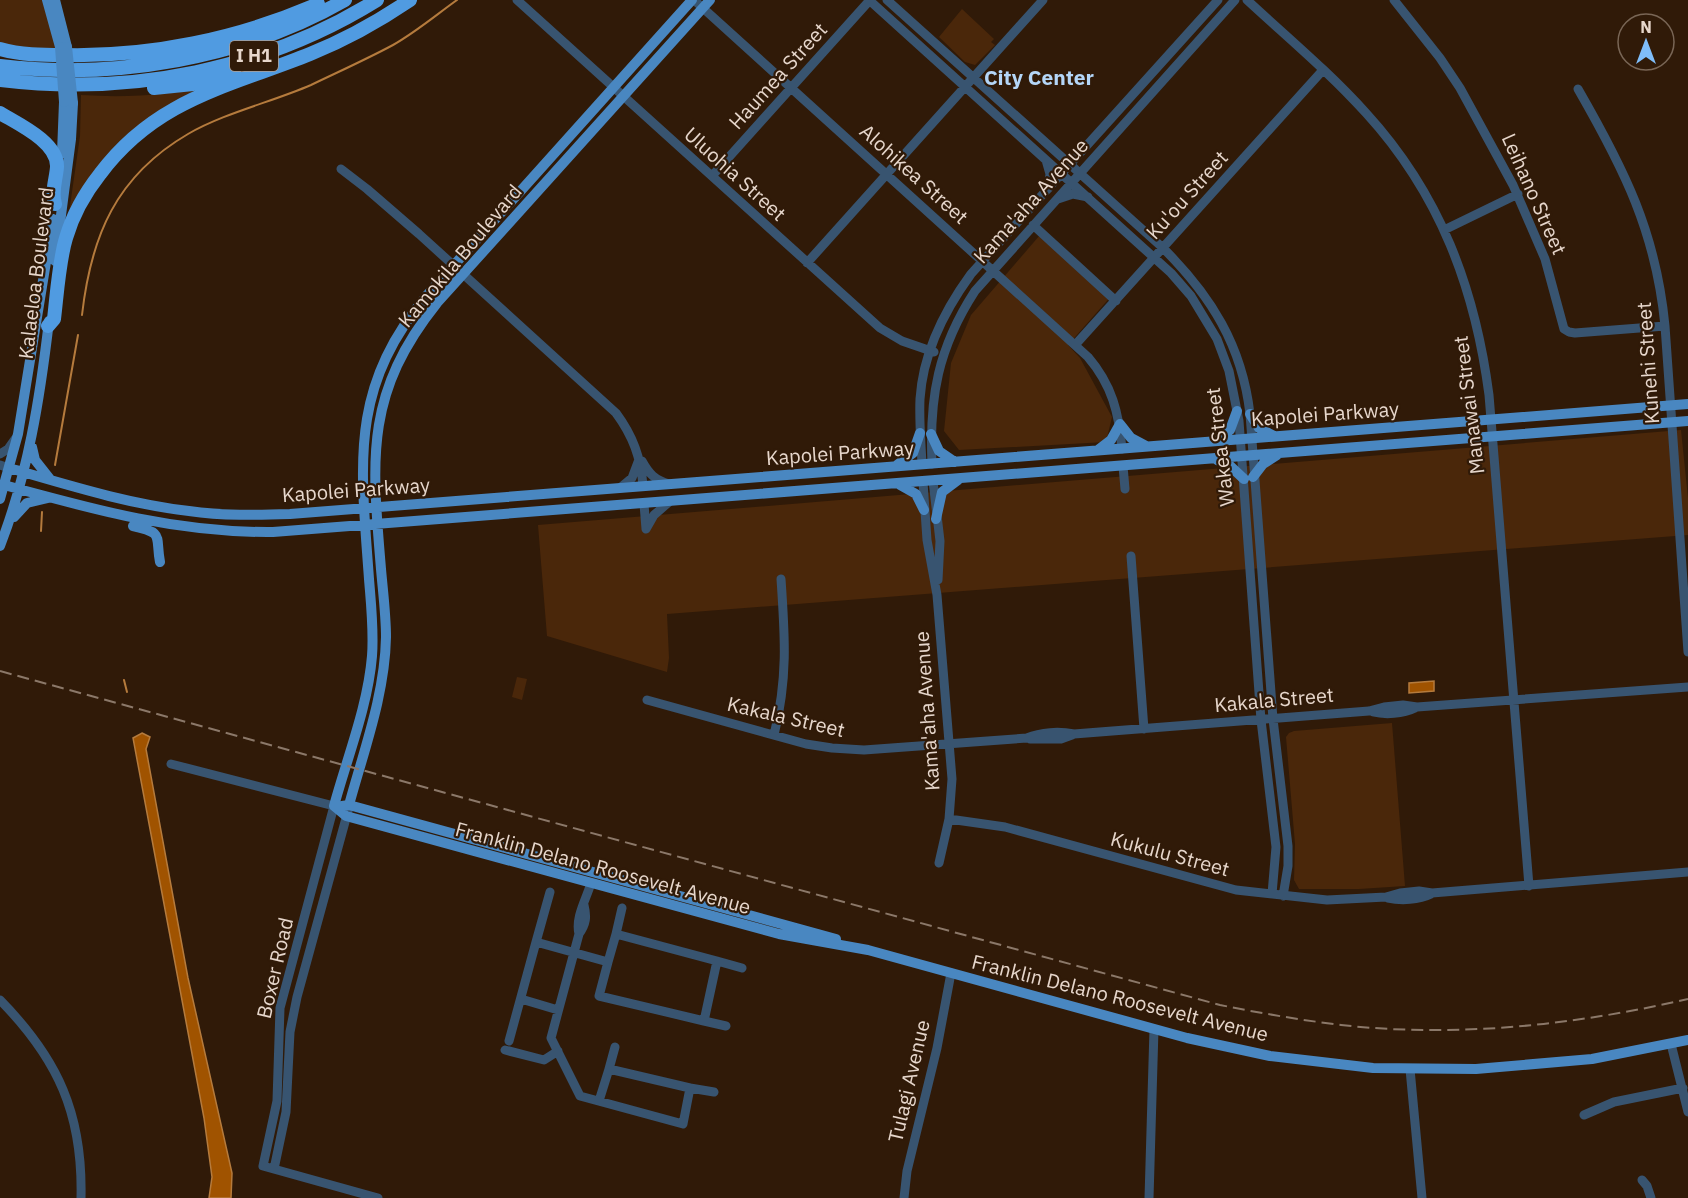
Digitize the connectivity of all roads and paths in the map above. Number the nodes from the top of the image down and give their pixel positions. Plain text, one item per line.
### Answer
1 (47, 0) edge
2 (55, 0) edge
3 (328, 0) edge
4 (345, 0) edge
5 (377, 0) edge
6 (404, 0) edge
7 (410, 0) edge
8 (517, 0) edge
9 (693, 0) edge
10 (870, 0) edge
11 (887, 0) edge
12 (1043, 0) edge
13 (1218, 0) edge
14 (1235, 0) edge
15 (1247, 0) edge
16 (1394, 0) edge
17 (706, 4) edge
18 (383, 17) junction
19 (63, 47) junction
20 (0, 49) edge
21 (312, 53) junction
22 (0, 66) edge
23 (1323, 70) junction
24 (974, 78) junction
25 (0, 80) edge
26 (80, 86) junction
27 (966, 87) junction
28 (613, 88) junction
29 (791, 88) junction
30 (1578, 89) dead end
31 (623, 97) junction
32 (68, 103) junction
33 (0, 113) edge
34 (45, 143) junction
35 (63, 145) junction
36 (1086, 147) junction
37 (1055, 151) junction
38 (1093, 158) junction
39 (1046, 160) junction
40 (1070, 164) junction
41 (340, 169) dead end
42 (1080, 173) junction
43 (887, 174) junction
44 (1062, 174) junction
45 (712, 176) junction
46 (1071, 182) junction
47 (1096, 188) junction
48 (1048, 189) junction
49 (1518, 194) junction
50 (1090, 198) junction
51 (1055, 200) junction
52 (55, 204) junction
53 (1033, 225) junction
54 (1444, 230) junction
55 (1163, 248) junction
56 (1155, 258) junction
57 (983, 260) junction
58 (807, 263) junction
59 (453, 266) junction
60 (993, 269) junction
61 (464, 275) junction
62 (1116, 301) junction
63 (48, 326) junction
64 (1665, 326) junction
65 (1076, 344) junction
66 (929, 351) junction
67 (942, 355) junction
68 (1688, 404) edge
69 (1670, 406) junction
70 (1237, 411) junction
71 (1250, 414) junction
72 (1491, 420) junction
73 (1688, 421) edge
74 (1670, 423) junction
75 (1120, 424) junction
76 (18, 434) junction
77 (926, 434) junction
78 (1275, 436) junction
79 (1492, 437) junction
80 (1246, 439) junction
81 (1217, 441) junction
82 (31, 444) junction
83 (1149, 446) junction
84 (1122, 449) junction
85 (1098, 450) junction
86 (0, 454) edge
87 (1278, 454) junction
88 (639, 456) junction
89 (1247, 456) junction
90 (1214, 459) junction
91 (956, 462) junction
92 (927, 464) junction
93 (895, 466) junction
94 (1123, 466) junction
95 (5, 467) edge
96 (23, 472) junction
97 (962, 479) junction
98 (1249, 479) junction
99 (50, 480) junction
100 (928, 481) junction
101 (2, 484) edge
102 (669, 484) junction
103 (897, 484) junction
104 (643, 486) junction
105 (620, 488) junction
106 (19, 489) junction
107 (1125, 489) dead end
108 (51, 497) junction
109 (0, 499) edge
110 (669, 502) junction
111 (644, 504) junction
112 (84, 506) junction
113 (376, 507) junction
114 (364, 508) junction
115 (924, 510) junction
116 (936, 519) junction
117 (8, 525) junction
118 (365, 525) junction
119 (377, 525) junction
120 (0, 546) edge
121 (1131, 556) dead end
122 (160, 562) dead end
123 (780, 579) dead end
124 (937, 592) junction
125 (386, 638) junction
126 (372, 639) junction
127 (1688, 652) edge
128 (1688, 687) edge
129 (647, 700) dead end
130 (1515, 700) junction
131 (1273, 719) junction
132 (1261, 720) junction
133 (1144, 729) junction
134 (774, 735) junction
135 (949, 744) junction
136 (171, 764) dead end
137 (334, 806) junction
138 (348, 811) junction
139 (949, 819) junction
140 (939, 863) dead end
141 (1688, 872) edge
142 (591, 883) junction
143 (1529, 886) junction
144 (550, 892) dead end
145 (1272, 894) junction
146 (1283, 896) junction
147 (622, 908) dead end
148 (616, 934) junction
149 (536, 942) junction
150 (868, 950) junction
151 (574, 952) junction
152 (608, 962) junction
153 (717, 962) junction
154 (742, 968) dead end
155 (951, 973) junction
156 (520, 999) junction
157 (0, 1000) edge
158 (558, 1010) junction
159 (704, 1021) junction
160 (726, 1026) dead end
161 (1154, 1029) junction
162 (1688, 1040) edge
163 (509, 1041) dead end
164 (1671, 1044) junction
165 (615, 1047) dead end
166 (505, 1050) dead end
167 (558, 1052) junction
168 (609, 1069) junction
169 (1410, 1069) junction
170 (690, 1088) junction
171 (1683, 1088) junction
172 (714, 1092) dead end
173 (599, 1101) junction
174 (1688, 1112) edge
175 (1584, 1115) dead end
176 (274, 1169) junction
177 (1642, 1180) dead end
178 (81, 1198) edge
179 (378, 1198) edge
180 (904, 1198) edge
181 (1149, 1198) edge
182 (1422, 1198) edge
183 (1651, 1198) edge

1 - 19 main road, Kalaeloa Boulevard
2 - 19 main road, Kalaeloa Boulevard
3 - 20 highway
4 - 22 highway, I H1
5 - 26 highway, I H1
6 - 18 highway
7 - 18 highway
8 - 28 street, Uluohia Street
9 - 17 street, Alohikea Street
9 - 28 main road, Kamokila Boulevard
10 - 27 street, Wakea Street
10 - 29 street, Haumea Street
11 - 24 street, Wakea Street
12 - 24 street
13 - 36 street, Kama'aha Avenue
14 - 38 street, Kama'aha Avenue
15 - 23 street, Manawai Street
16 - 49 street, Leihano Street
17 - 29 street, Alohikea Street
17 - 31 main road, Kamokila Boulevard
18 - 21 highway
19 - 32 main road, Kalaeloa Boulevard, bridge
21 - 26 highway
21 - 63 highway
23 - 54 street, Manawai Street
23 - 55 street, Ku'ou Street
24 - 27 street
24 - 37 street, Wakea Street
25 - 26 highway, I H1
27 - 39 street, Wakea Street
27 - 43 street
28 - 31 street, Uluohia Street
28 - 59 main road, Kamokila Boulevard
29 - 43 street, Alohikea Street
29 - 45 street, Haumea Street
30 - 64 street, Kunehi Street
31 - 45 street, Uluohia Street
31 - 61 main road, Kamokila Boulevard
32 - 35 main road, Kalaeloa Boulevard
32 - 63 main road, Kalaeloa Boulevard
33 - 34 highway
34 - 35 highway
34 - 52 highway
35 - 52 main road, Kalaeloa Boulevard
36 - 37 street
36 - 40 street, Kama'aha Avenue
37 - 40 street, Wakea Street
38 - 42 street, Kama'aha Avenue
38 - 47 street
39 - 44 street, Wakea Street
39 - 48 street
40 - 42 street, Wakea Street
40 - 44 street, Kama'aha Avenue
41 - 59 street
42 - 46 street, Kama'aha Avenue
42 - 47 street, Wakea Street
43 - 57 street, Alohikea Street
43 - 58 street
44 - 46 street, Wakea Street
44 - 48 street, Kama'aha Avenue
45 - 58 street, Uluohia Street
46 - 50 street, Wakea Street
46 - 51 street, Kama'aha Avenue
47 - 55 street, Wakea Street
48 - 57 street, Kama'aha Avenue
49 - 54 street
49 - 64 street, Leihano Street
50 - 51 street
50 - 56 street, Wakea Street
51 - 53 street, Kama'aha Avenue
52 - 76 main road, Kalaeloa Boulevard
53 - 60 street, Kama'aha Avenue
53 - 62 street
54 - 72 street, Manawai Street
55 - 56 street, Ku'ou Street
55 - 71 street, Wakea Street
56 - 62 street, Ku'ou Street
56 - 70 street, Wakea Street
57 - 60 street, Alohikea Street
57 - 66 street, Kama'aha Avenue
58 - 66 street, Uluohia Street
59 - 61 street
59 - 114 main road, Kamokila Boulevard
60 - 65 street, Alohikea Street
60 - 67 street, Kama'aha Avenue
61 - 88 street
61 - 113 main road, Kamokila Boulevard
62 - 65 street, Ku'ou Street
63 - 82 main road, Kalaeloa Boulevard
64 - 69 street, Kunehi Street
65 - 75 street, Alohikea Street
66 - 67 street, Uluohia Street
66 - 77 street, Kama'aha Avenue
67 - 77 street, Kama'aha Avenue
68 - 69 main road, Kapolei Parkway
69 - 72 main road, Kapolei Parkway
69 - 74 street, Kunehi Street
70 - 80 street, Wakea Street
70 - 81 main road
71 - 78 main road
71 - 80 street, Wakea Street
72 - 78 main road, Kapolei Parkway
72 - 79 street, Manawai Street
73 - 74 main road, Kapolei Parkway
74 - 79 main road, Kapolei Parkway
74 - 127 street, Kunehi Street
75 - 83 main road
75 - 84 street, Alohikea Street
75 - 85 main road
76 - 86 street
76 - 95 main road, Kalaeloa Boulevard
77 - 91 main road
77 - 92 street, Kama'aha Avenue
77 - 93 main road
78 - 80 main road, Kapolei Parkway
79 - 87 main road, Kapolei Parkway
79 - 130 street, Manawai Street
80 - 81 main road, Kapolei Parkway
80 - 89 street, Wakea Street
81 - 83 main road, Kapolei Parkway
82 - 96 main road, Kalaeloa Boulevard
82 - 99 main road
83 - 84 main road, Kapolei Parkway
84 - 85 main road, Kapolei Parkway
84 - 94 main road
85 - 91 main road, Kapolei Parkway
87 - 89 main road, Kapolei Parkway
87 - 98 main road
88 - 102 street
88 - 104 street
88 - 105 street
89 - 90 main road, Kapolei Parkway
89 - 98 street, Wakea Street
90 - 94 main road, Kapolei Parkway
90 - 98 main road
91 - 92 main road, Kapolei Parkway
92 - 93 main road, Kapolei Parkway
92 - 100 main road
93 - 102 main road, Kapolei Parkway
94 - 97 main road, Kapolei Parkway
94 - 107 street
95 - 96 main road, Kapolei Parkway
95 - 101 main road, Kalaeloa Boulevard
96 - 99 main road, Kapolei Parkway
96 - 106 main road, Kalaeloa Boulevard
97 - 100 main road, Kapolei Parkway
97 - 116 main road
98 - 131 street, Wakea Street
98 - 132 street, Wakea Street
99 - 114 main road, Kapolei Parkway
100 - 103 main road, Kapolei Parkway
100 - 115 street, Kama'aha Avenue
100 - 116 street, Kama'aha Avenue
101 - 106 main road, Kapolei Parkway
101 - 109 main road, Kalaeloa Boulevard
102 - 104 main road, Kapolei Parkway
103 - 110 main road, Kapolei Parkway
103 - 115 main road
104 - 105 main road, Kapolei Parkway
104 - 111 main road
105 - 113 main road, Kapolei Parkway
106 - 108 main road, Kapolei Parkway
106 - 117 main road, Kalaeloa Boulevard
108 - 112 main road, Kapolei Parkway
108 - 117 main road
110 - 111 main road, Kapolei Parkway
110 - 111 street
111 - 119 main road, Kapolei Parkway
112 - 118 main road, Kapolei Parkway
112 - 122 main road
113 - 114 main road, Kapolei Parkway
113 - 119 main road, Kamokila Boulevard
114 - 118 main road, Kamokila Boulevard
115 - 124 street, Kama'aha Avenue
116 - 124 street, Kama'aha Avenue
117 - 120 main road, Kalaeloa Boulevard
118 - 119 main road, Kapolei Parkway
118 - 126 main road, Kamokila Boulevard
119 - 125 main road, Kamokila Boulevard
121 - 133 street
123 - 134 street
124 - 135 street, Kama'aha Avenue
125 - 126 main road
125 - 138 main road, Kamokila Boulevard
126 - 137 main road, Kamokila Boulevard
128 - 130 street, Kakala Street
129 - 134 street, Kakala Street
130 - 131 street, Kakala Street
130 - 143 street, Manawai Street
131 - 132 street, Kakala Street
131 - 146 street, Wakea Street
132 - 133 street, Kakala Street
132 - 145 street, Wakea Street
133 - 135 street, Kakala Street
134 - 135 street, Kakala Street
135 - 139 street, Kama'aha Avenue
136 - 137 street, Franklin Delano Roosevelt Avenue
137 - 138 main road, Franklin Delano Roosevelt Avenue
137 - 176 street, Boxer Road
138 - 142 main road, Franklin Delano Roosevelt Avenue
138 - 150 main road, Franklin Delano Roosevelt Avenue
138 - 176 street, Boxer Road
139 - 140 street, Kama'aha Avenue
139 - 145 street, Kukulu Street
141 - 143 street, Kukulu Street
142 - 150 main road, Franklin Delano Roosevelt Avenue
142 - 151 street
143 - 146 street, Kukulu Street
144 - 149 street
145 - 146 street, Kukulu Street
147 - 148 street
148 - 152 street
148 - 153 street
149 - 151 street
149 - 156 street
150 - 155 main road, Franklin Delano Roosevelt Avenue
151 - 152 street
151 - 158 street
152 - 159 street
153 - 154 street
153 - 159 street
155 - 161 main road, Franklin Delano Roosevelt Avenue
155 - 180 street, Tulagi Avenue
156 - 158 street
156 - 163 street
157 - 178 street
158 - 167 street
159 - 160 street
161 - 169 main road, Franklin Delano Roosevelt Avenue
161 - 181 street
162 - 164 main road, Franklin Delano Roosevelt Avenue
164 - 169 main road, Franklin Delano Roosevelt Avenue
164 - 171 street
165 - 168 street
166 - 167 street
167 - 173 street
168 - 170 street
168 - 173 street
169 - 182 street
170 - 172 street
170 - 173 street
171 - 174 street
171 - 175 street
176 - 179 street, Boxer Road
177 - 183 street

